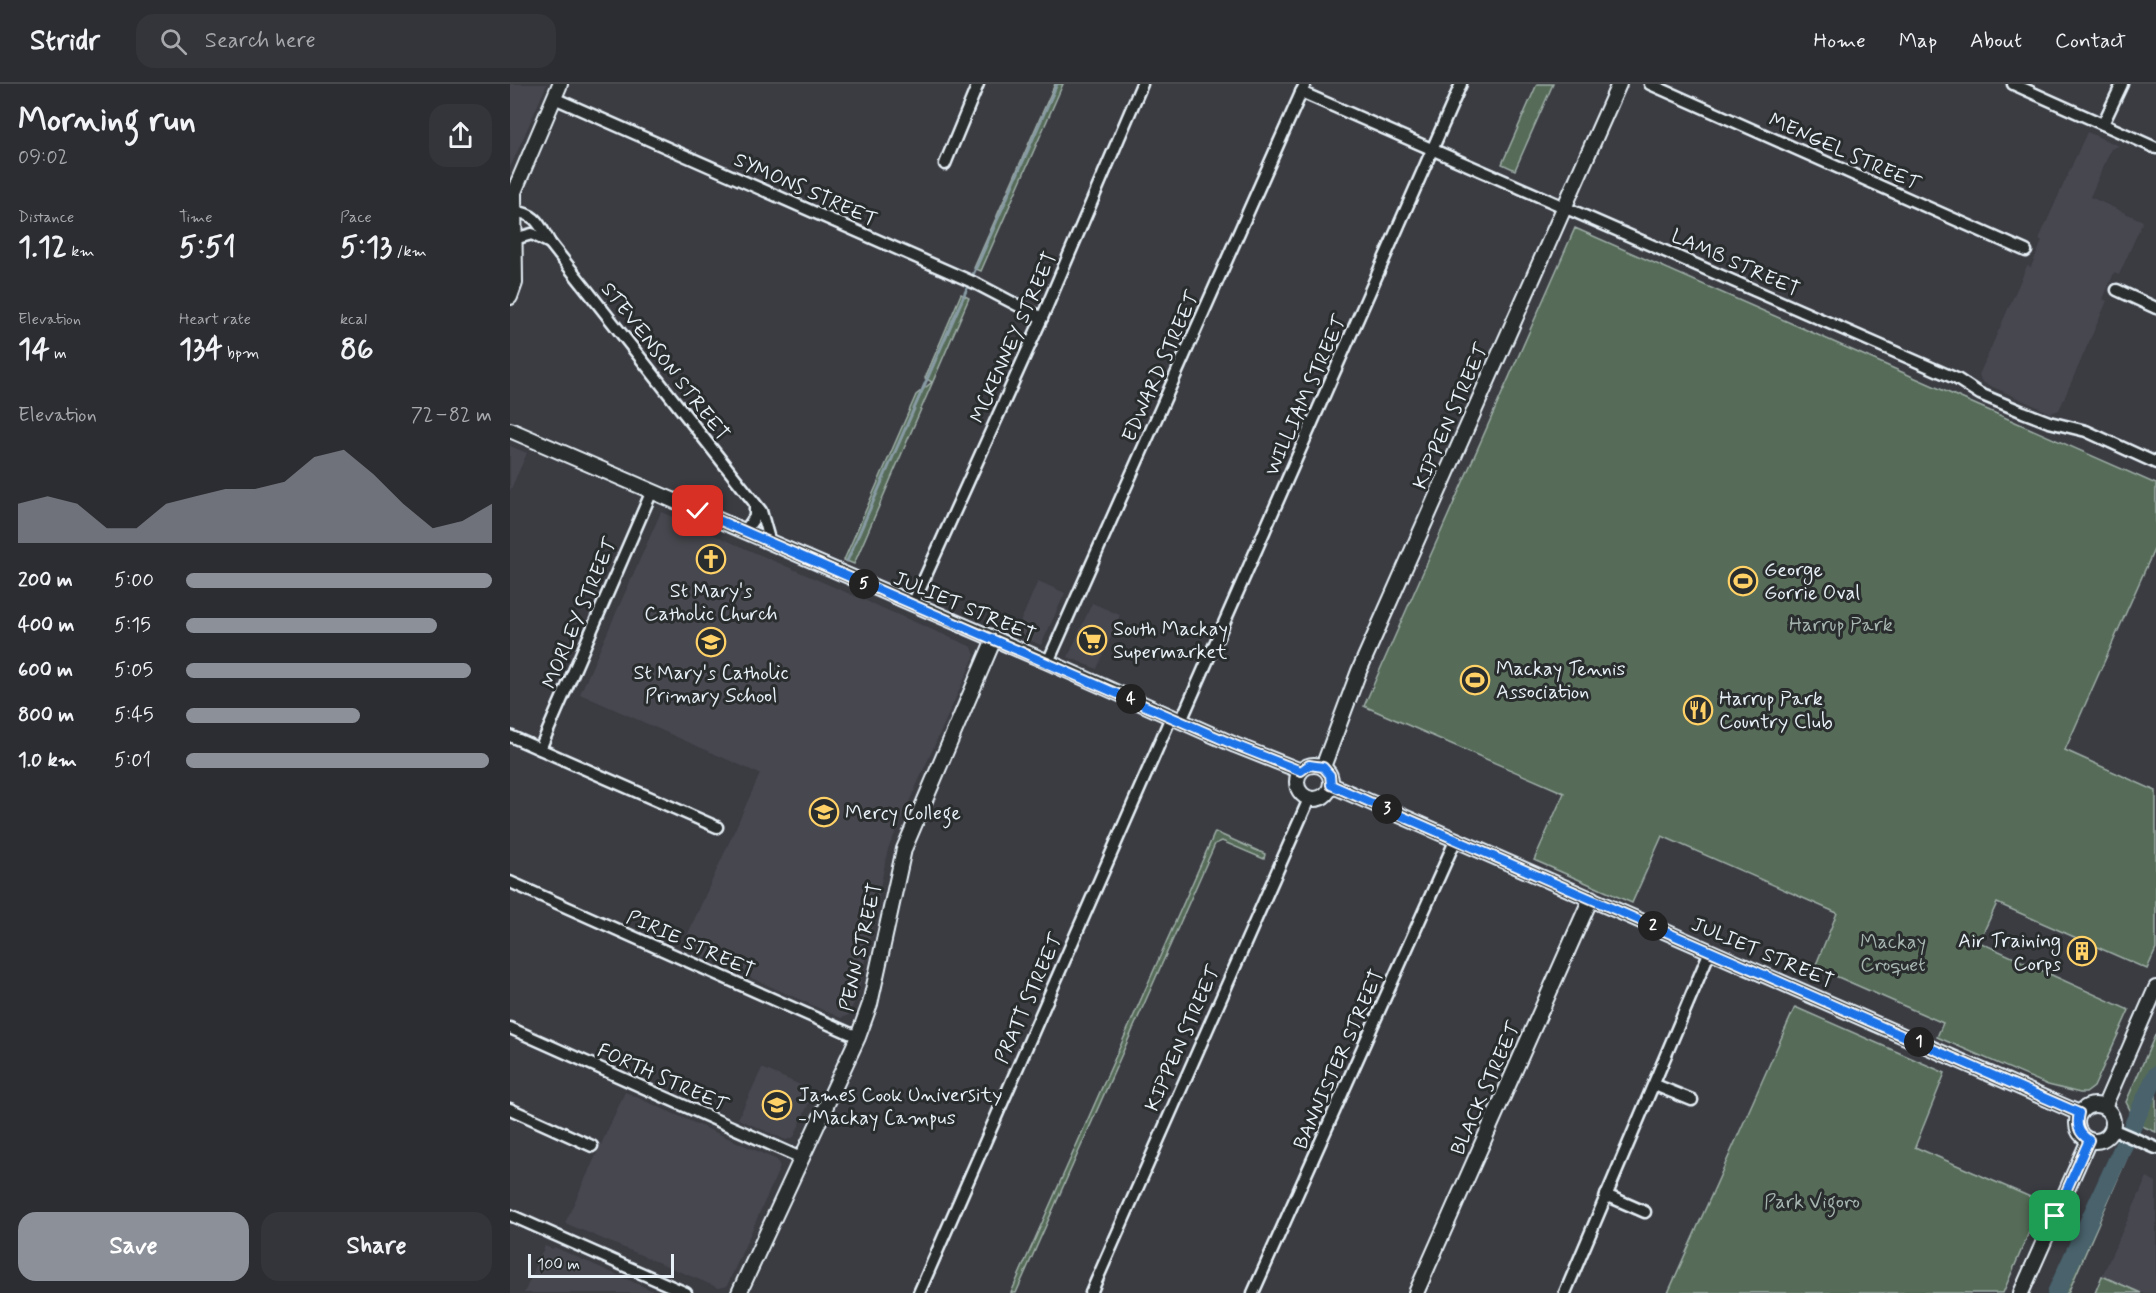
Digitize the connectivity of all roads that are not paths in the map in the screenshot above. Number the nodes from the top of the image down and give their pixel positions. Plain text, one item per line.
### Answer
1 (560, 84) edge
2 (978, 84) edge
3 (1142, 84) edge
4 (1461, 84) edge
5 (1619, 84) edge
6 (1650, 84) edge
7 (2013, 84) edge
8 (2122, 84) edge
9 (1303, 88) edge
10 (554, 98) junction
11 (2103, 124) junction
12 (2156, 148) edge
13 (1433, 149) junction
14 (945, 164) dead end
15 (1565, 206) junction
16 (513, 211) junction
17 (514, 238) junction
18 (550, 243) junction
19 (2026, 251) dead end
20 (2117, 290) dead end
21 (510, 297) edge
22 (2156, 308) edge
23 (1042, 318) junction
24 (512, 430) edge
25 (2156, 463) edge
26 (652, 491) junction
27 (753, 501) junction
28 (745, 531) junction
29 (770, 543) junction
30 (913, 604) junction
31 (994, 639) junction
32 (1048, 662) junction
33 (1176, 719) junction
34 (510, 736) edge
35 (540, 749) junction
36 (1323, 767) junction
37 (1301, 771) junction
38 (1331, 785) junction
39 (1309, 799) junction
40 (717, 827) dead end
41 (1456, 839) junction
42 (510, 882) edge
43 (1591, 898) junction
44 (1710, 951) junction
45 (2156, 988) edge
46 (510, 1028) edge
47 (858, 1037) junction
48 (1654, 1085) junction
49 (1692, 1100) dead end
50 (2104, 1107) junction
51 (510, 1109) edge
52 (2079, 1113) junction
53 (2115, 1132) junction
54 (2089, 1140) junction
55 (592, 1146) dead end
56 (2156, 1148) edge
57 (801, 1158) junction
58 (1606, 1195) junction
59 (1645, 1212) dead end
60 (510, 1215) edge
61 (686, 1293) edge
62 (739, 1293) edge
63 (919, 1293) edge
64 (1091, 1293) edge
65 (1253, 1293) edge
66 (1416, 1293) edge
67 (1565, 1293) edge
68 (2021, 1293) edge

1 - 10 street
2 - 14 street
3 - 23 street, MCKENNEY STREET
4 - 13 street, WILLIAM STREET
5 - 15 street, KIPPEN STREET
6 - 19 street, MENGEL STREET
7 - 11 street
8 - 11 street
9 - 13 street, LAMB STREET
9 - 32 street, EDWARD STREET
10 - 16 street
10 - 23 street, SYMONS STREET
11 - 12 street
13 - 15 street, LAMB STREET
13 - 33 street, WILLIAM STREET
15 - 25 street, LAMB STREET
15 - 36 street, KIPPEN STREET
16 - 17 street
16 - 18 street, STEVENSON STREET
17 - 18 street
17 - 21 street
18 - 27 street, STEVENSON STREET
20 - 22 street
23 - 30 street, MCKENNEY STREET
24 - 26 street, JULIET STREET
26 - 28 street, JULIET STREET
26 - 35 street, MORLEY STREET
27 - 28 street
27 - 29 street, STEVENSON STREET
28 - 29 street, JULIET STREET
29 - 30 street, JULIET STREET
30 - 31 street, JULIET STREET
31 - 32 street, JULIET STREET
31 - 47 street, PENN STREET
32 - 33 street, JULIET STREET
33 - 37 street, JULIET STREET
33 - 63 street, PRATT STREET
34 - 35 street
35 - 40 street
36 - 37 street
36 - 38 street
37 - 39 street
38 - 39 street
38 - 41 street, JULIET STREET
39 - 64 street, KIPPEN STREET
41 - 43 street, JULIET STREET
41 - 65 street, BANNISTER STREET
42 - 47 street, PIRIE STREET
43 - 44 street, JULIET STREET
43 - 66 street, BLACK STREET
44 - 48 street
44 - 52 street, JULIET STREET
45 - 50 street
46 - 57 street, FORTH STREET
47 - 57 street, PENN STREET
48 - 49 street
48 - 58 street
50 - 52 street
50 - 53 street
51 - 55 street
52 - 54 street
53 - 54 street
53 - 56 street
54 - 68 street
57 - 62 street, PENN STREET
58 - 59 street
58 - 67 street
60 - 61 street

